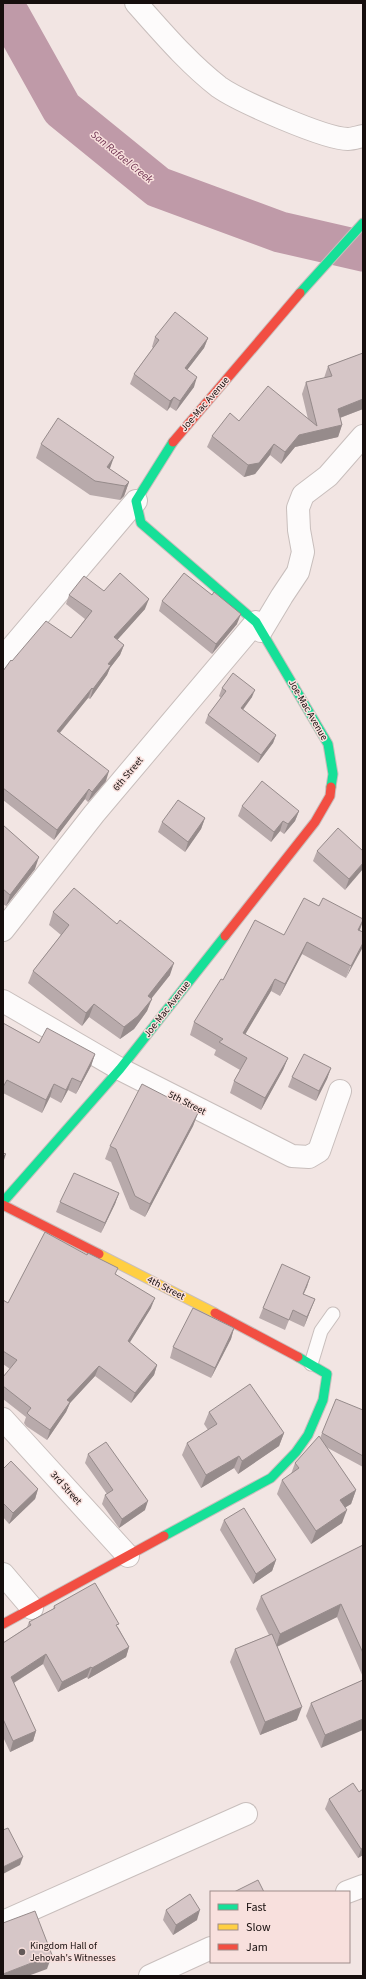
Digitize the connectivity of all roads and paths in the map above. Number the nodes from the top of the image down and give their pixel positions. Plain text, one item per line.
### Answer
1 (136, 3) edge
2 (363, 136) edge
3 (363, 223) edge
4 (363, 436) edge
5 (136, 501) junction
6 (258, 626) junction
7 (3, 658) edge
8 (3, 930) edge
9 (3, 1001) edge
10 (120, 1069) junction
11 (340, 1091) dead end
12 (3, 1203) edge
13 (333, 1314) dead end
14 (312, 1364) junction
15 (3, 1419) edge
16 (128, 1556) junction
17 (3, 1574) edge
18 (32, 1608) junction
19 (3, 1624) edge
20 (246, 1814) dead end
21 (363, 1886) edge
22 (350, 1891) edge
23 (3, 1922) edge
24 (210, 1948) edge
25 (150, 1976) edge

1 - 2 street
3 - 5 street, Joe-Mac Avenue
4 - 6 street, 6th Street
5 - 6 street, Joe-Mac Avenue
5 - 7 street
6 - 8 street, 6th Street
6 - 10 street, Joe-Mac Avenue
9 - 10 street, 5th Street
10 - 11 street, 5th Street
10 - 12 street, Joe-Mac Avenue
12 - 14 street, 4th Street
13 - 14 lane
14 - 16 street, 4th Street
15 - 16 street, 3rd Street
16 - 18 street
17 - 18 street
18 - 19 street
20 - 23 street
21 - 22 street
24 - 25 street

